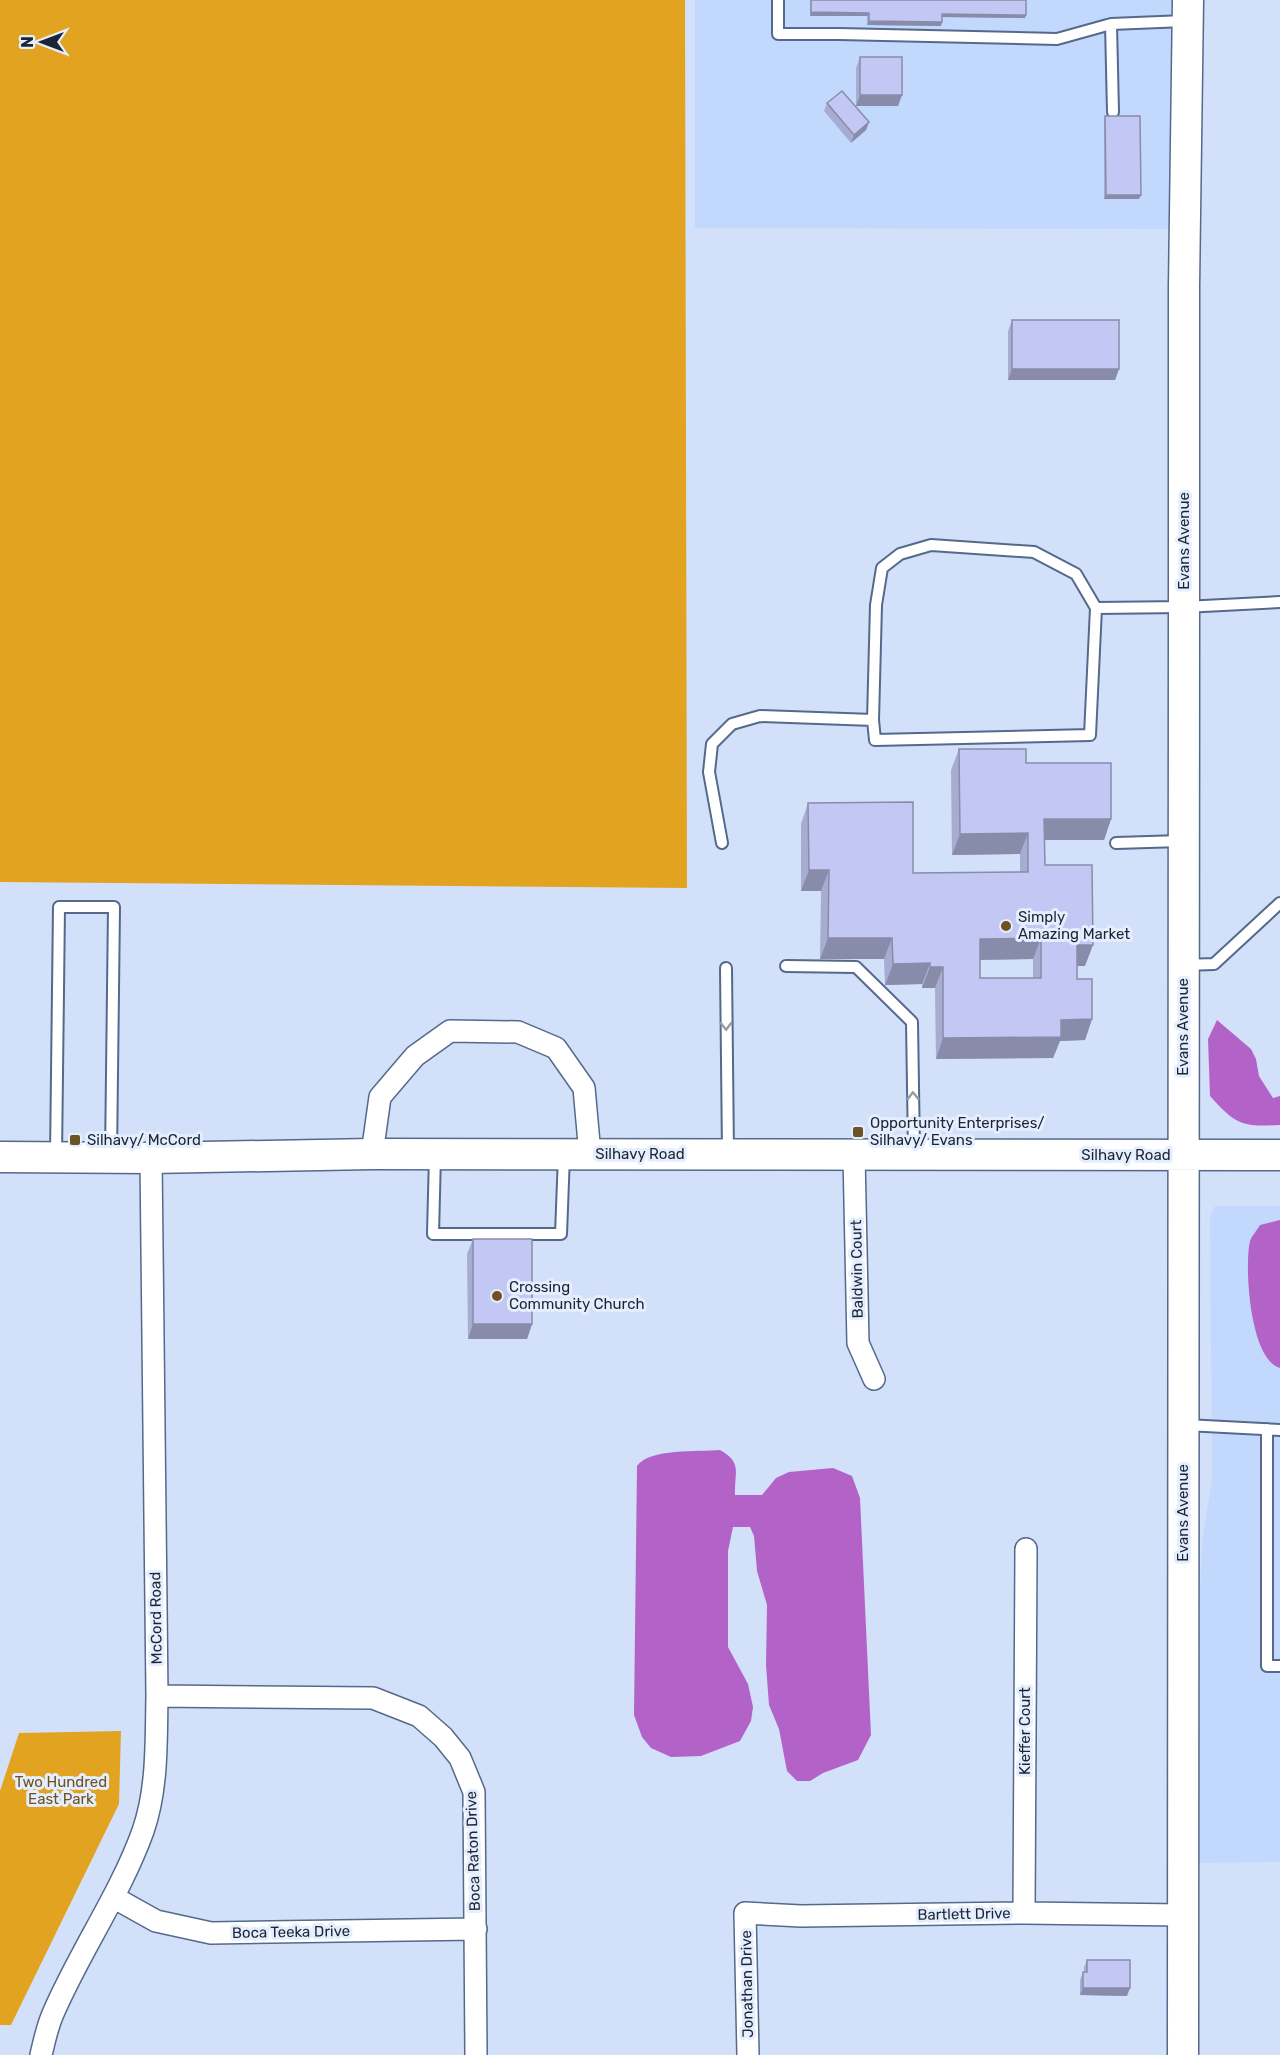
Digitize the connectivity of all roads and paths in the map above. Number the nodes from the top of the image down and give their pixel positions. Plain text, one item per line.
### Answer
1 (778, 0) edge
2 (1188, 11) edge
3 (1111, 24) junction
4 (1113, 112) dead end
5 (1280, 602) edge
6 (1184, 607) junction
7 (1096, 608) junction
8 (873, 720) junction
9 (1183, 842) junction
10 (722, 843) dead end
11 (1116, 843) dead end
12 (1280, 903) edge
13 (1183, 965) junction
14 (786, 966) dead end
15 (726, 968) dead end
16 (372, 1154) junction
17 (435, 1154) junction
18 (577, 1154) junction
19 (1183, 1154) junction
20 (728, 1155) junction
21 (854, 1155) junction
22 (914, 1155) junction
23 (1280, 1155) edge
24 (0, 1157) edge
25 (56, 1157) junction
26 (111, 1158) junction
27 (151, 1158) junction
28 (874, 1379) dead end
29 (1183, 1425) junction
30 (1267, 1429) junction
31 (1280, 1430) edge
32 (1267, 1539) junction
33 (1280, 1539) edge
34 (1026, 1549) dead end
35 (1280, 1666) edge
36 (157, 1696) junction
37 (113, 1897) junction
38 (1024, 1913) junction
39 (745, 1914) joint
40 (1182, 1915) junction
41 (476, 1929) junction
42 (41, 2055) edge
43 (476, 2055) edge
44 (748, 2055) edge
45 (1183, 2055) edge

1 - 3 lane
2 - 3 lane
2 - 6 street, Evans Avenue
3 - 4 lane
5 - 6 lane
6 - 7 lane
6 - 9 street, Evans Avenue
7 - 8 lane
7 - 8 lane
8 - 10 lane
9 - 11 lane
9 - 13 street, Evans Avenue
12 - 13 lane
13 - 19 street, Evans Avenue
22 -> 14 lane
15 -> 20 lane
16 - 17 street, Silhavy Road
16 - 18 street
16 - 27 street, Silhavy Road
17 - 18 street, Silhavy Road
17 - 18 lane
18 - 20 street, Silhavy Road
19 - 22 street, Silhavy Road
19 - 23 street, Silhavy Road
19 - 29 street, Evans Avenue
20 - 21 street, Silhavy Road
21 - 22 street, Silhavy Road
21 - 28 street, Baldwin Court
24 - 25 street, Silhavy Road
25 - 26 street, Silhavy Road
25 - 26 lane
26 - 27 street, Silhavy Road
27 - 36 street, McCord Road
29 - 30 lane
29 - 40 street, Evans Avenue
30 - 31 lane
30 - 32 lane
32 - 33 lane
32 - 35 lane
34 - 38 street, Kieffer Court
36 - 37 street, McCord Road
36 - 41 street, Boca Raton Drive
37 - 41 street, Boca Teeka Drive
37 - 42 street, McCord Road
38 - 39 street, Bartlett Drive
38 - 40 street, Bartlett Drive
39 - 44 street, Jonathan Drive
40 - 45 street, Evans Avenue
41 - 43 street, Boca Raton Drive

